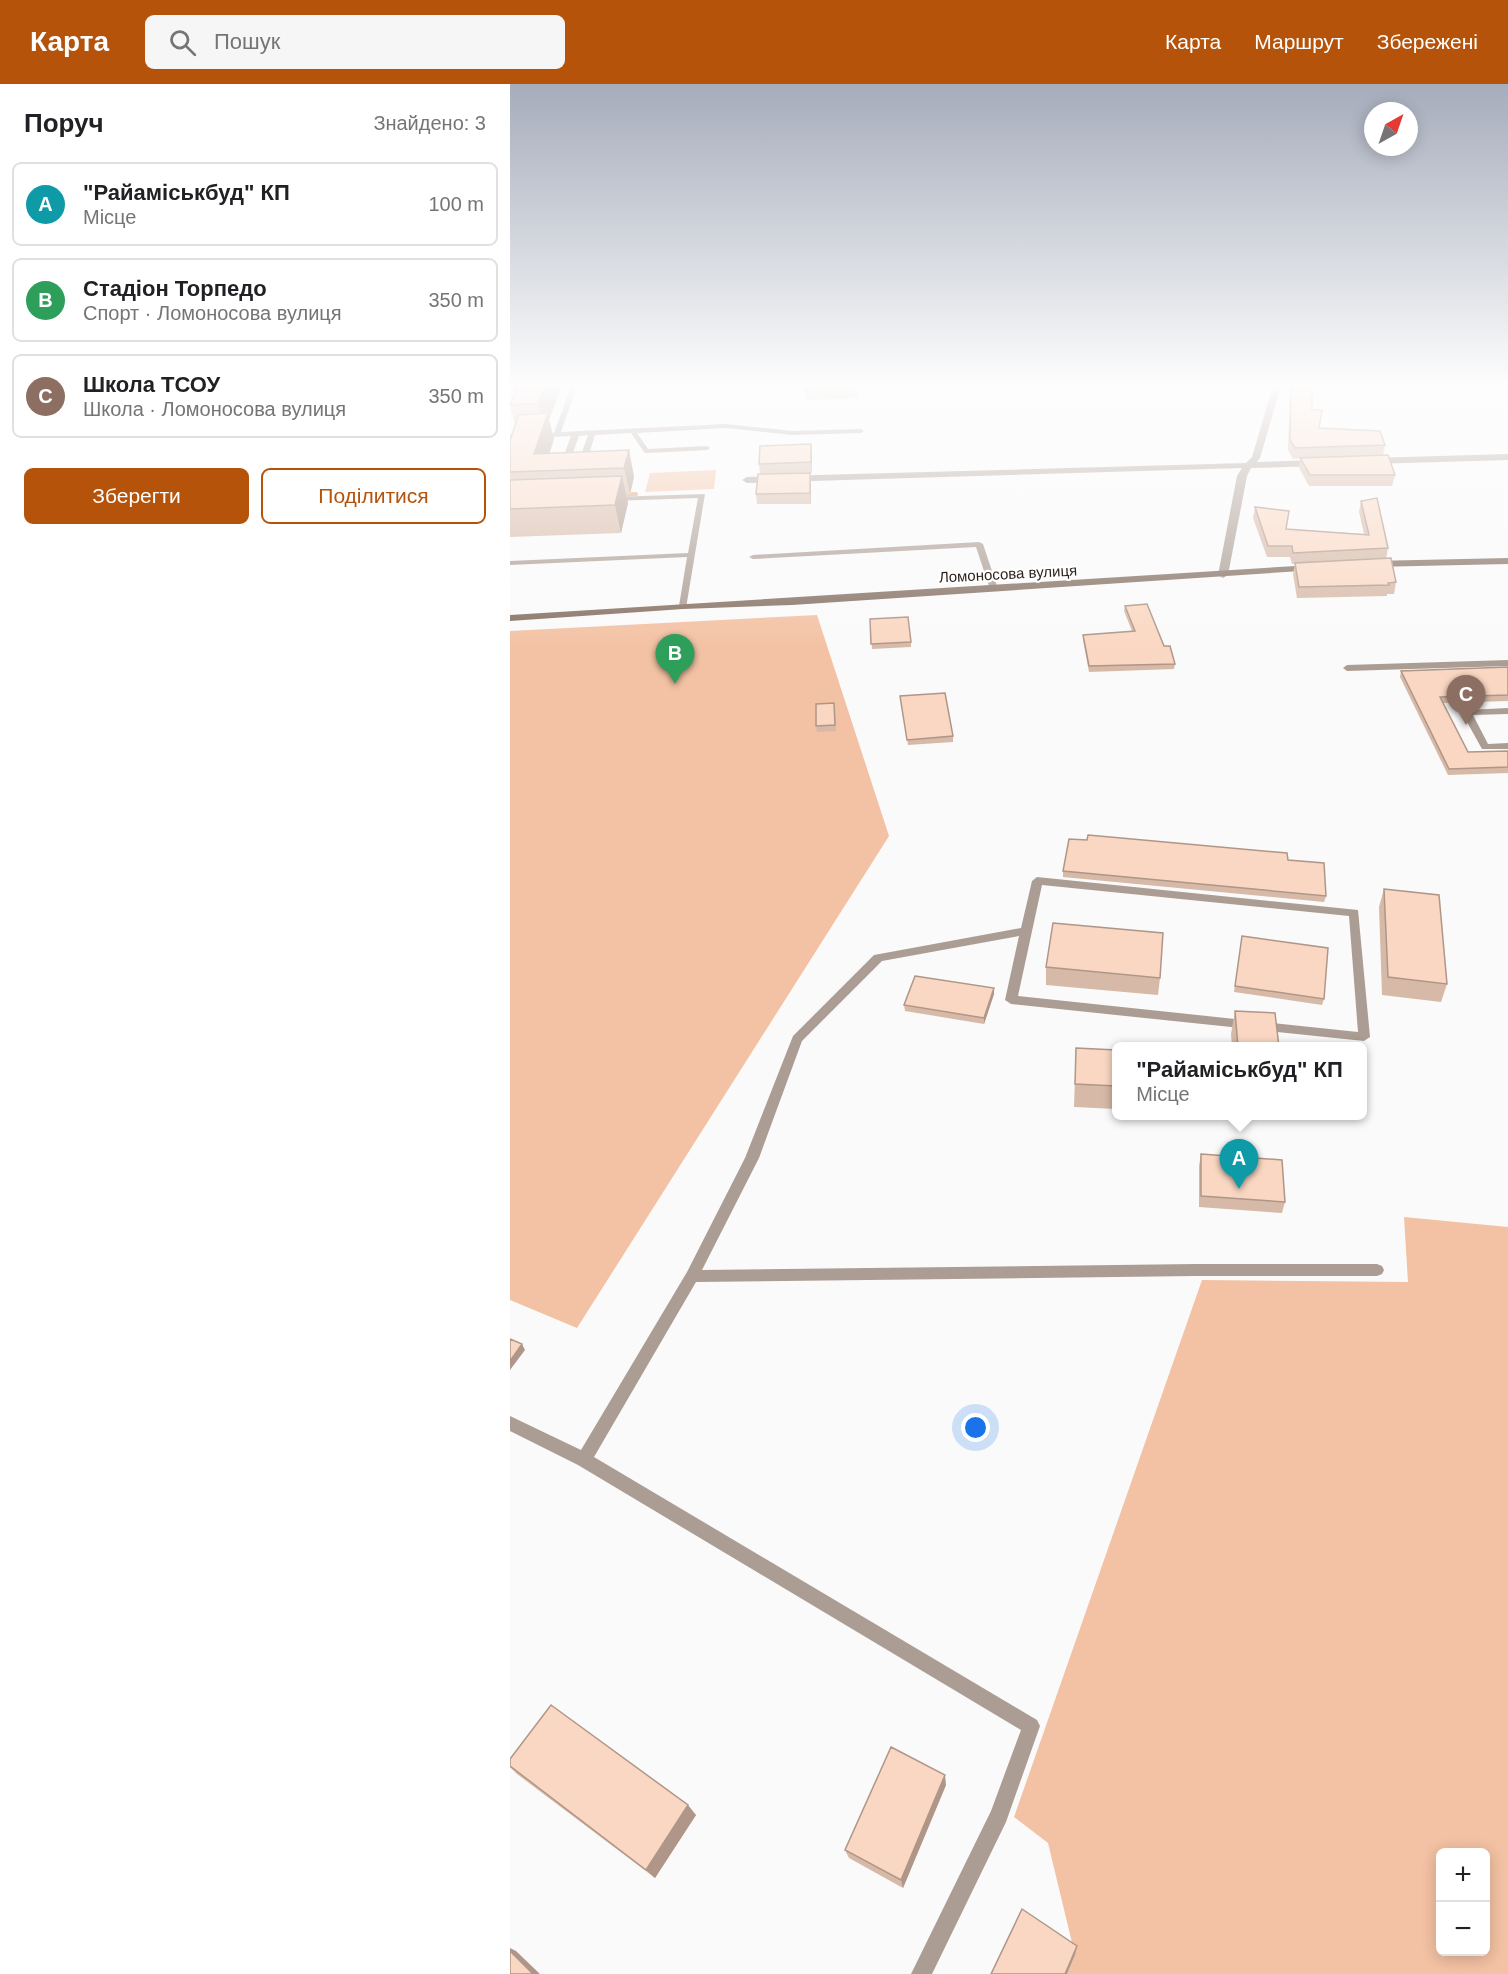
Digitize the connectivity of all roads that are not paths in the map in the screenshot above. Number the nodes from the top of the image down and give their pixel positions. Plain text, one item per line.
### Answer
1 (941, 474) edge
2 (1243, 474) edge
3 (747, 480) dead end
4 (600, 499) edge
5 (690, 555) junction
6 (753, 557) dead end
7 (1508, 561) edge
8 (510, 563) edge
9 (1360, 565) edge
10 (1326, 567) edge
11 (1223, 575) junction
12 (994, 589) junction
13 (683, 606) junction
14 (510, 618) edge
15 (1508, 663) edge
16 (1347, 668) dead end
17 (1508, 711) edge
18 (1508, 746) edge
19 (1026, 932) junction
20 (1377, 1270) dead end
21 (692, 1276) junction
22 (510, 1422) edge
23 (584, 1460) junction
24 (921, 1974) edge

1 - 3 street
2 - 11 street
4 - 5 lane
5 - 8 lane
5 - 13 lane
6 - 12 lane
7 - 9 street
10 - 11 street, Ломоносова вулиця
11 - 12 street, Ломоносова вулиця
12 - 13 street, Ломоносова вулиця
13 - 14 street, Ломоносова вулиця
15 - 16 lane
17 - 18 lane
19 - 19 lane
19 - 21 lane
20 - 21 lane
21 - 23 lane
22 - 23 lane
23 - 24 lane

